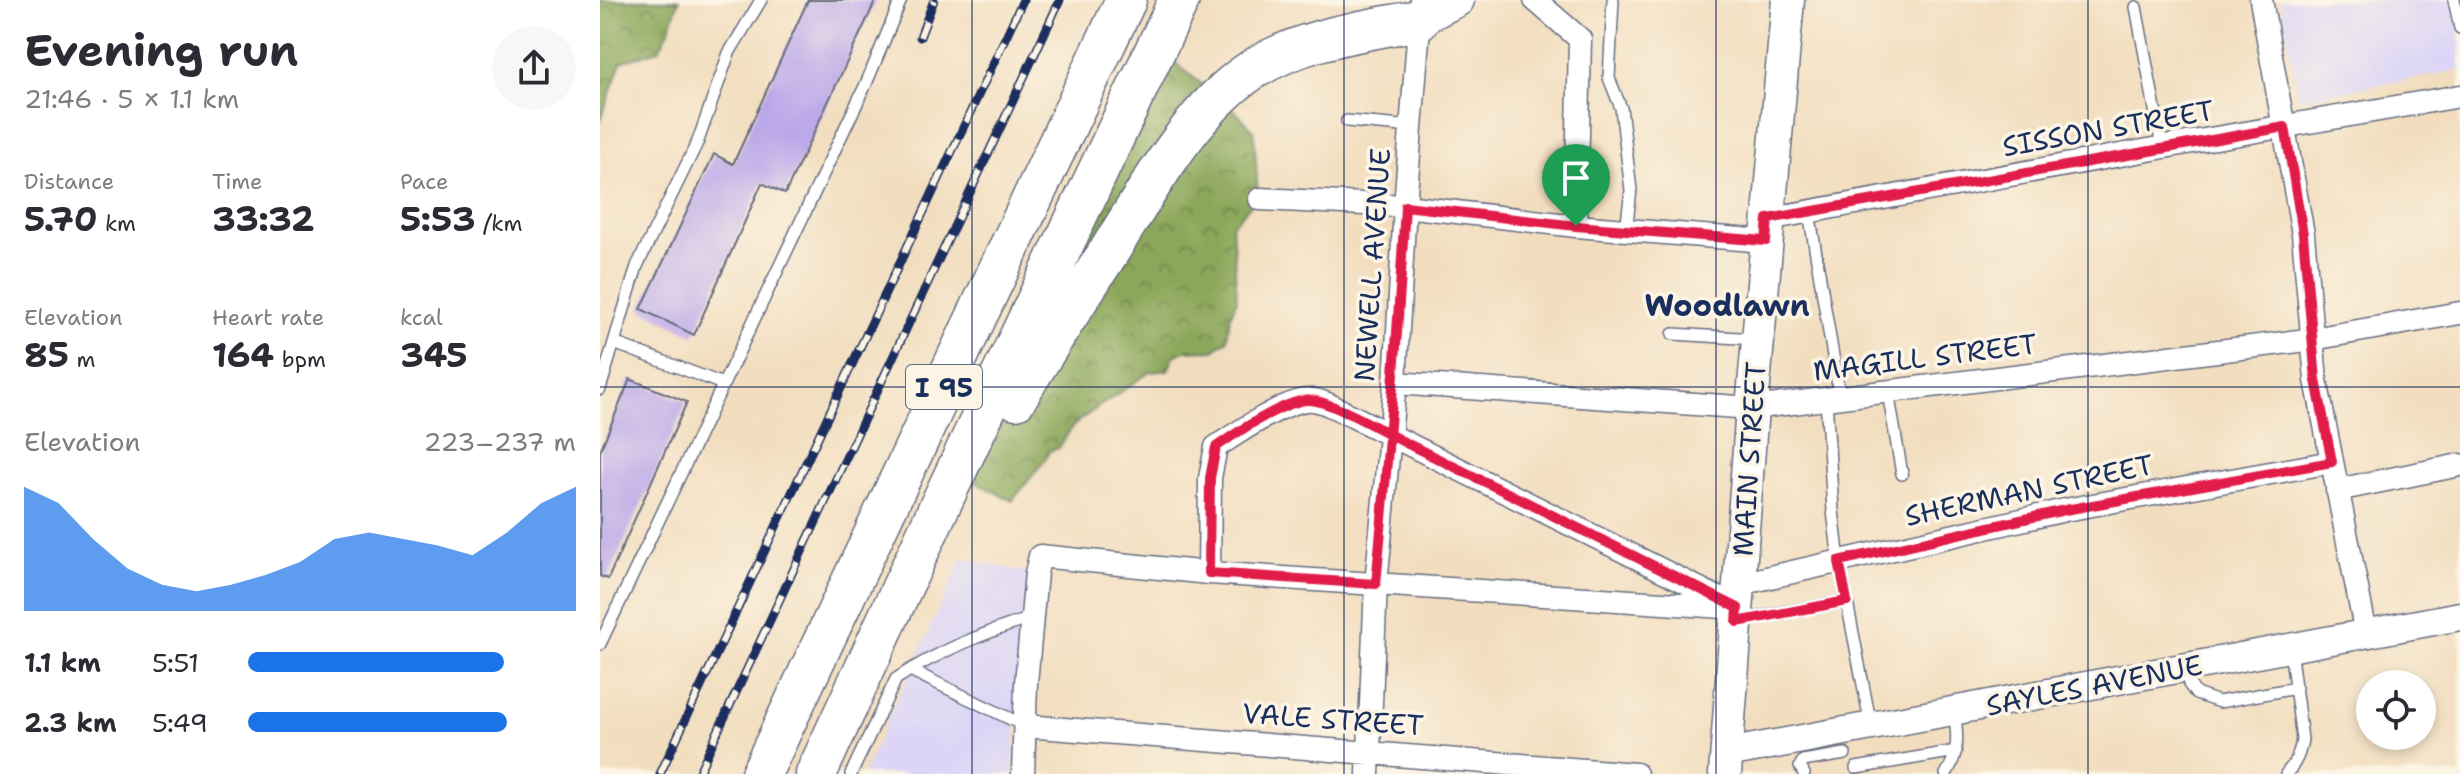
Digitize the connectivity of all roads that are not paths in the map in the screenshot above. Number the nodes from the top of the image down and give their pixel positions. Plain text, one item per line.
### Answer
1 (761, 0) edge
2 (901, 0) edge
3 (1126, 0) edge
4 (1179, 0) edge
5 (1458, 0) edge
6 (1535, 0) edge
7 (1613, 0) edge
8 (1788, 0) edge
9 (2261, 0) edge
10 (2454, 0) edge
11 (2136, 7) dead end
12 (1420, 10) edge
13 (2460, 28) edge
14 (2460, 96) edge
15 (1347, 121) dead end
16 (1412, 127) junction
17 (2285, 127) junction
18 (2162, 147) junction
19 (1260, 199) dead end
20 (1405, 206) junction
21 (1809, 212) junction
22 (1576, 226) junction
23 (1626, 230) junction
24 (1767, 230) junction
25 (2460, 313) edge
26 (1673, 334) dead end
27 (1758, 339) junction
28 (2313, 339) junction
29 (614, 343) junction
30 (1395, 383) junction
31 (723, 384) junction
32 (600, 389) edge
33 (1888, 392) junction
34 (1833, 398) junction
35 (1752, 408) junction
36 (1390, 435) junction
37 (2332, 462) junction
38 (2460, 465) edge
39 (1902, 474) dead end
40 (2337, 490) junction
41 (1839, 561) junction
42 (1209, 573) junction
43 (1376, 584) junction
44 (1847, 601) junction
45 (1738, 604) junction
46 (2460, 616) edge
47 (1032, 618) junction
48 (882, 631) junction
49 (2366, 634) junction
50 (600, 644) edge
51 (2290, 648) junction
52 (2185, 668) junction
53 (910, 670) junction
54 (2296, 688) junction
55 (1953, 711) junction
56 (1026, 726) junction
57 (1871, 726) junction
58 (1842, 743) junction
59 (1956, 751) junction
60 (1369, 763) edge
61 (1726, 764) edge
62 (1860, 771) edge
63 (761, 774) edge
64 (816, 774) edge
65 (851, 774) edge
66 (1023, 774) edge
67 (1636, 774) edge
68 (1804, 774) edge
69 (1946, 774) edge
70 (2286, 774) edge

1 - 29 lane
2 - 31 lane
3 - 63 highway, I 95
4 - 48 highway, I 95
5 - 12 main road
6 - 22 street
7 - 23 lane
8 - 24 main road, MAIN STREET
9 - 17 street
10 - 13 lane
11 - 18 lane
12 - 16 street, NEWELL AVENUE
12 - 48 highway
14 - 17 street, SISSON STREET
15 - 16 lane
16 - 20 street, NEWELL AVENUE
17 - 18 street, SISSON STREET
17 - 28 street
18 - 21 street, SISSON STREET
19 - 20 street, SISSON STREET
20 - 22 street, SISSON STREET
20 - 30 street, NEWELL AVENUE
21 - 24 street, SISSON STREET
21 - 34 lane
22 - 23 street, SISSON STREET
23 - 24 street, SISSON STREET
24 - 27 main road, MAIN STREET
25 - 28 street, MAGILL STREET
26 - 27 lane
27 - 35 main road, MAIN STREET
28 - 33 street, MAGILL STREET
28 - 37 street
29 - 31 lane
29 - 32 lane
30 - 35 street, MAGILL STREET
30 - 36 street, NEWELL AVENUE
31 - 50 lane
33 - 34 street, MAGILL STREET
33 - 39 lane
34 - 35 street, MAGILL STREET
34 - 41 lane
35 - 45 main road, MAIN STREET
36 - 42 street
36 - 43 street, NEWELL AVENUE
36 - 45 street
37 - 40 street
37 - 41 street, SHERMAN STREET
38 - 40 street
40 - 49 street
41 - 44 lane
41 - 45 street, SHERMAN STREET
42 - 43 street, SHERMAN STREET
42 - 47 street, SHERMAN STREET
43 - 45 street, SHERMAN STREET
43 - 60 street, NEWELL AVENUE
44 - 45 lane
44 - 57 lane
45 - 61 main road, MAIN STREET
46 - 49 street, SAYLES AVENUE
47 - 53 lane
47 - 56 street
48 - 64 highway, I 95
49 - 51 street, SAYLES AVENUE
51 - 52 street, SAYLES AVENUE
51 - 54 lane
52 - 54 lane
52 - 55 street, SAYLES AVENUE
53 - 56 lane
53 - 65 lane
54 - 70 lane
55 - 57 street, SAYLES AVENUE
55 - 59 lane
56 - 60 street, VALE STREET
56 - 66 street
57 - 58 street, SAYLES AVENUE
58 - 61 street, SAYLES AVENUE
58 - 62 lane
58 - 68 lane
59 - 62 lane
59 - 69 lane
60 - 67 street, VALE STREET

